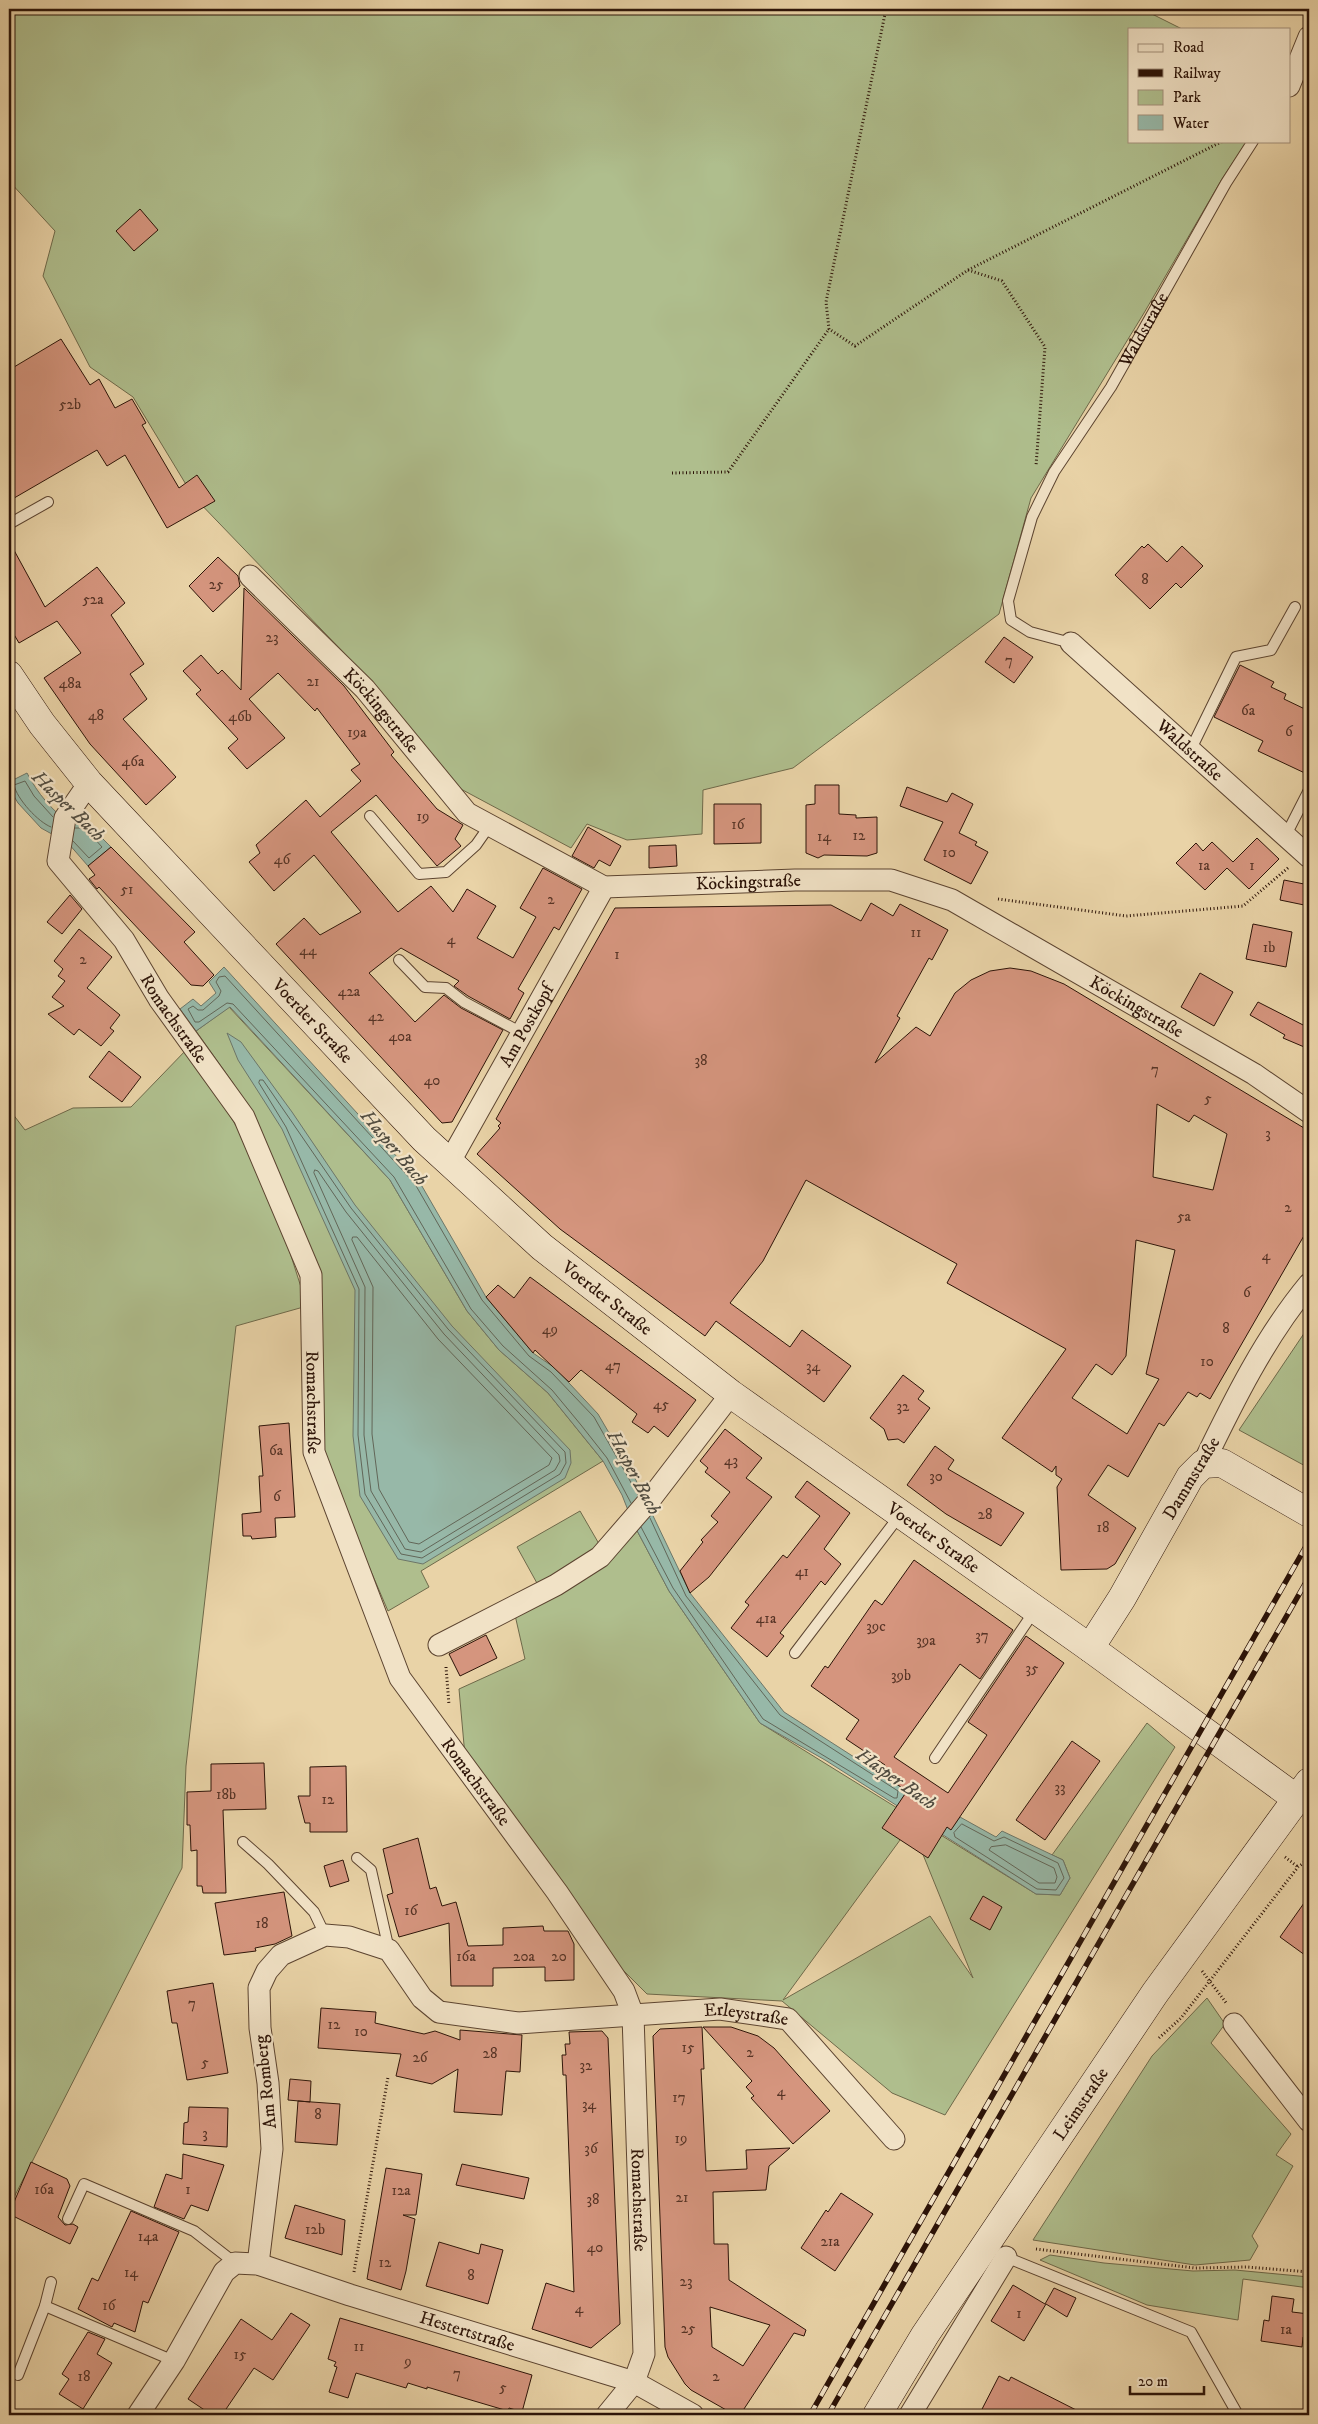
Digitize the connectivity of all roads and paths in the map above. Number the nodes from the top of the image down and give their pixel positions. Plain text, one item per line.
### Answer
1 (886, 9) edge
2 (1309, 37) edge
3 (1290, 84) edge
4 (1221, 142) edge
5 (1252, 142) edge
6 (968, 270) junction
7 (829, 329) junction
8 (1036, 467) dead end
9 (672, 473) dead end
10 (48, 502) dead end
11 (9, 524) edge
12 (250, 576) dead end
13 (1295, 607) dead end
14 (1071, 643) joint
15 (9, 675) edge
16 (1190, 751) junction
17 (89, 782) junction
18 (1309, 790) edge
19 (370, 816) dead end
20 (490, 825) junction
21 (1285, 837) junction
22 (1307, 856) edge
23 (604, 887) junction
24 (991, 897) dead end
25 (399, 960) dead end
26 (522, 1033) junction
27 (1309, 1112) edge
28 (449, 1163) junction
29 (1309, 1284) edge
30 (731, 1394) junction
31 (1204, 1464) junction
32 (901, 1513) junction
33 (1309, 1513) edge
34 (1035, 1609) junction
35 (439, 1645) joint
36 (1090, 1648) junction
37 (795, 1653) dead end
38 (449, 1708) dead end
39 (935, 1758) dead end
40 (1305, 1795) edge
41 (243, 1842) dead end
42 (357, 1858) dead end
43 (1309, 1858) edge
44 (325, 1935) junction
45 (389, 1950) junction
46 (1185, 1952) junction
47 (1210, 1980) junction
48 (633, 2015) junction
49 (1181, 2018) dead end
50 (1234, 2024) joint
51 (388, 2077) dead end
52 (1309, 2121) edge
53 (894, 2139) dead end
54 (68, 2219) dead end
55 (1028, 2248) dead end
56 (995, 2253) junction
57 (235, 2263) junction
58 (258, 2264) junction
59 (1308, 2272) edge
60 (51, 2282) dead end
61 (350, 2295) junction
62 (45, 2306) junction
63 (174, 2361) junction
64 (18, 2374) dead end
65 (634, 2382) junction
66 (138, 2415) edge
67 (607, 2415) edge
68 (693, 2415) edge
69 (877, 2415) edge
70 (910, 2415) edge
71 (1238, 2415) edge

1 - 7 path
2 - 3 street
4 - 6 path
5 - 14 lane, Waldstraße
6 - 7 path
6 - 8 path
7 - 9 path
10 - 11 lane
12 - 20 street, Köckingstraße
13 - 16 lane
14 - 16 street, Waldstraße
15 - 17 main road, Voerder Straße
16 - 21 street, Waldstraße
17 - 28 main road, Voerder Straße
17 - 48 street, Romachstraße
18 - 21 lane
19 - 20 lane
20 - 23 street, Köckingstraße
21 - 22 street, Waldstraße
22 - 24 path
23 - 26 street, Am Postkopf
23 - 27 street, Köckingstraße
25 - 26 lane
26 - 28 street, Am Postkopf
28 - 30 main road, Voerder Straße
29 - 31 street, Dammstraße
30 - 32 main road, Voerder Straße
30 - 35 street
31 - 33 main road
31 - 36 main road, Dammstraße
32 - 34 main road, Voerder Straße
32 - 37 lane
34 - 36 main road, Voerder Straße
34 - 39 lane
35 - 38 path
36 - 40 main road, Voerder Straße
40 - 46 main road, Leimstraße
41 - 44 lane
42 - 45 lane
43 - 47 path
44 - 45 street
44 - 58 street, Am Romberg
45 - 48 street
46 - 47 path
46 - 56 main road, Leimstraße
47 - 49 path
47 - 50 path
48 - 53 street, Erleystraße
48 - 65 street, Romachstraße
50 - 52 street
51 - 61 path
54 - 57 lane
55 - 59 path
56 - 69 main road, Leimstraße
56 - 70 street, Leimstraße
56 - 71 lane
57 - 58 street, Hestertstraße
57 - 63 street
58 - 61 street, Hestertstraße
60 - 62 lane
61 - 65 street, Hestertstraße
62 - 63 lane
62 - 64 lane
63 - 66 street
65 - 67 street, Romachstraße
65 - 68 street, Hestertstraße

